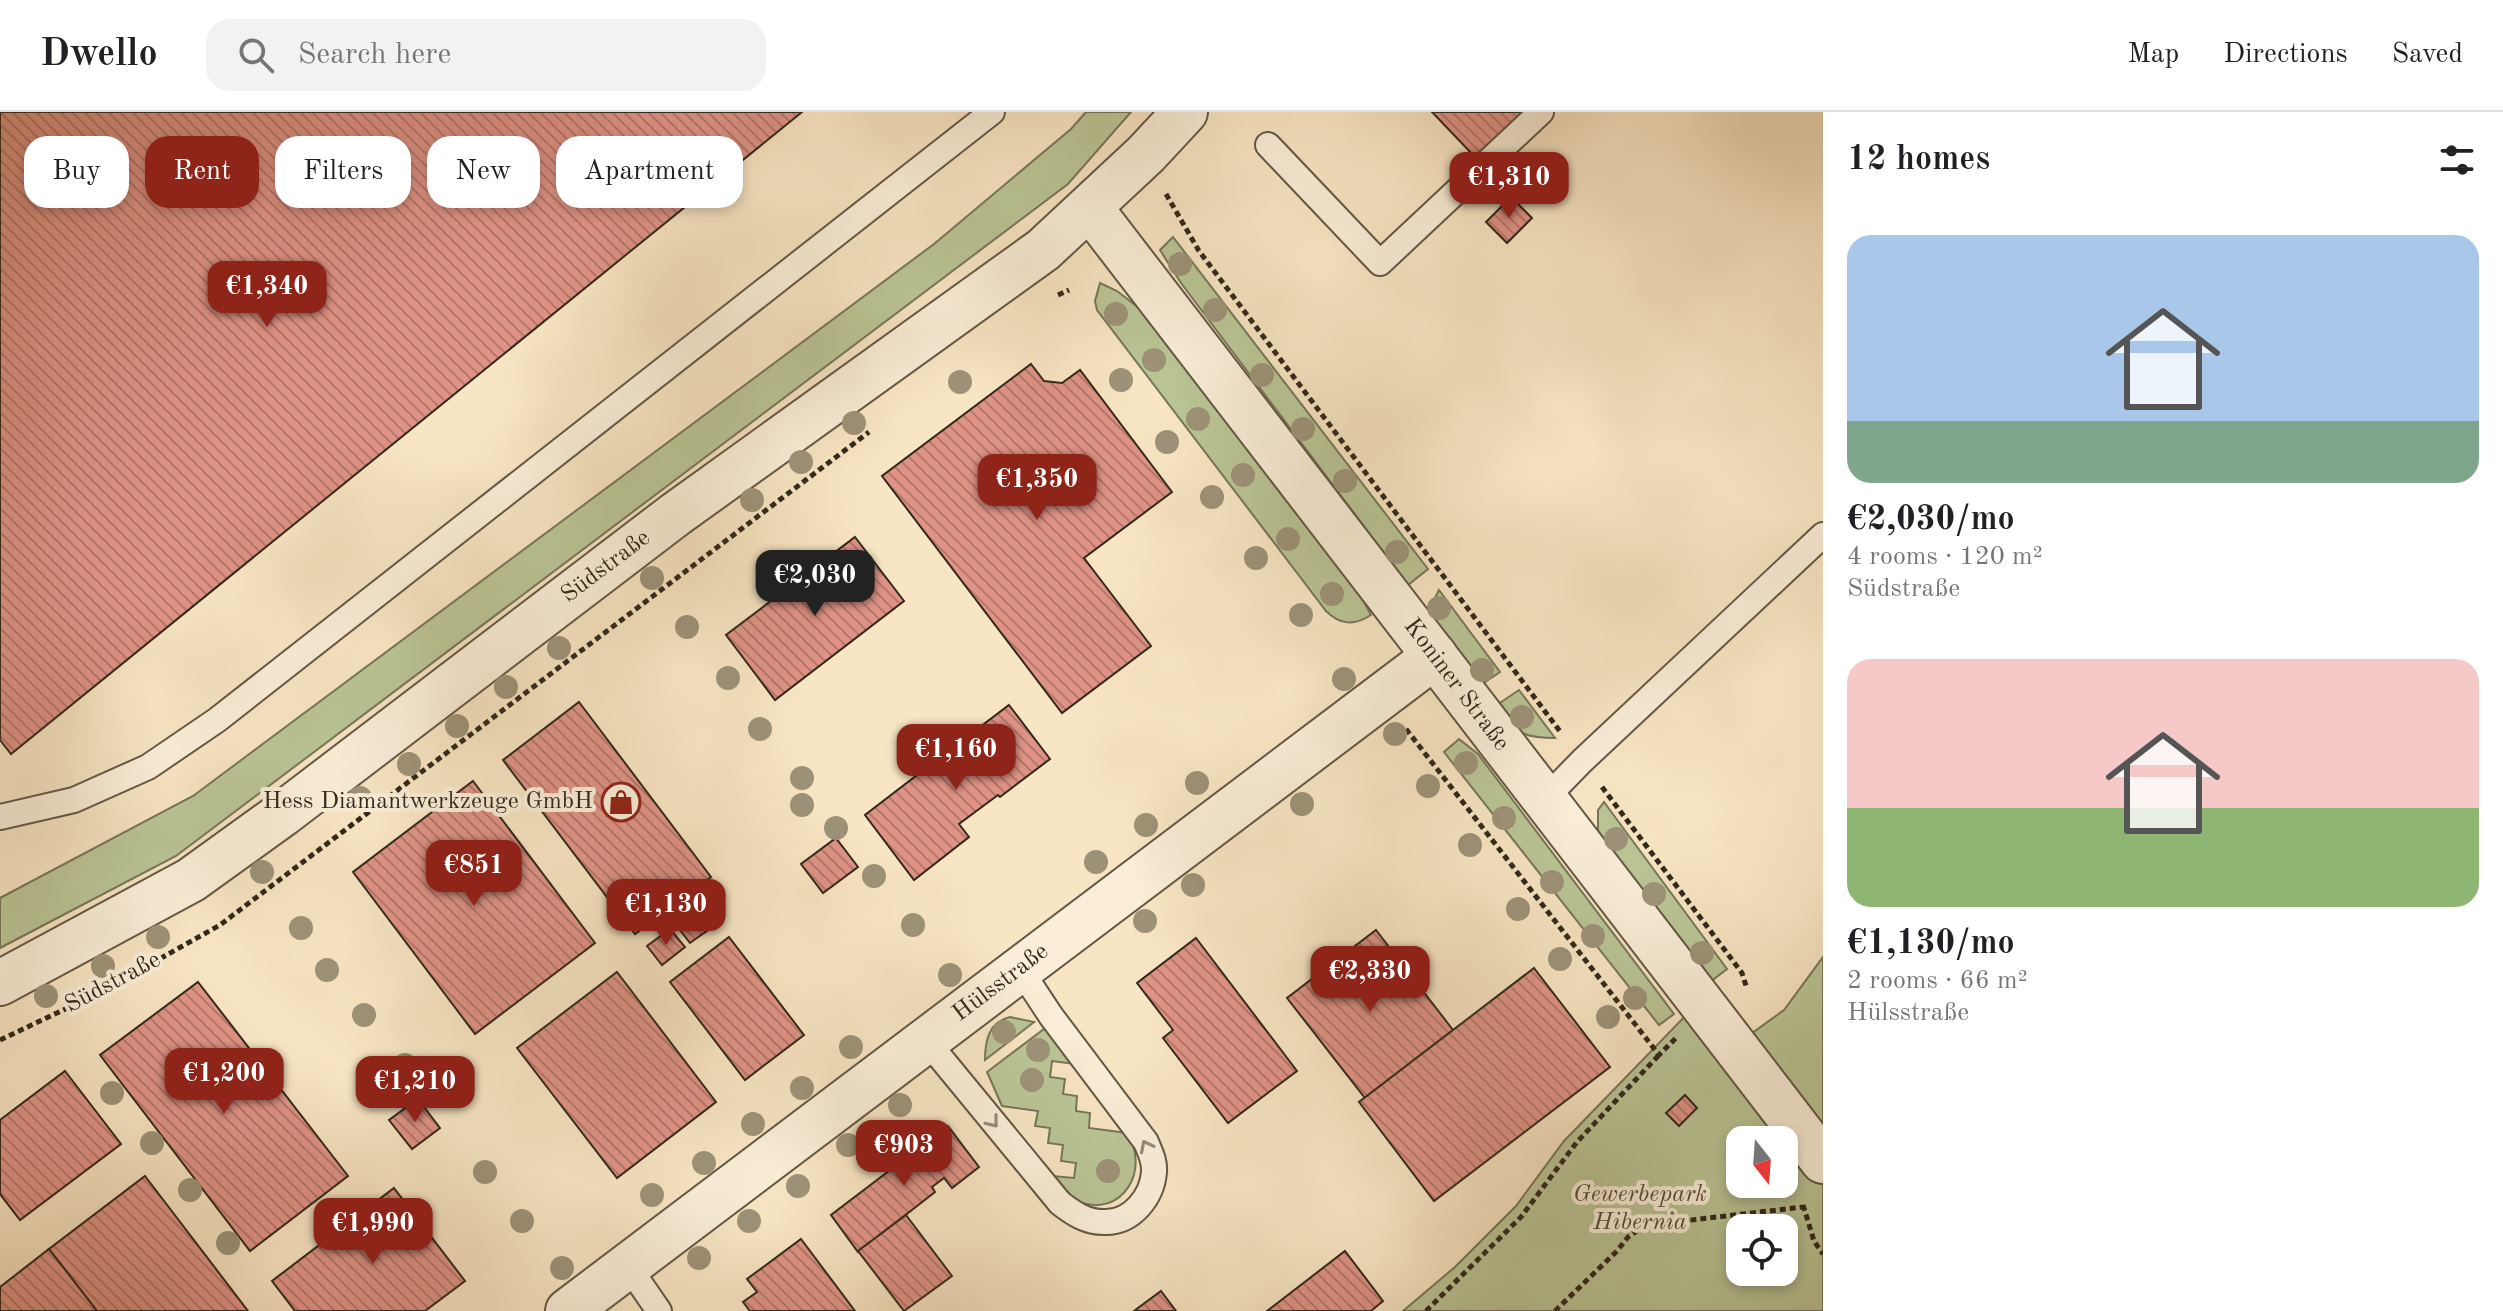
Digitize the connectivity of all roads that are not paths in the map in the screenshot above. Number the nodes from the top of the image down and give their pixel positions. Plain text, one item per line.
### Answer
1 (992, 112) edge
2 (1185, 112) edge
3 (1541, 112) edge
4 (1268, 145) dead end
5 (1090, 208) junction
6 (1823, 535) edge
7 (1435, 656) junction
8 (1544, 800) junction
9 (0, 817) edge
10 (1020, 969) junction
11 (0, 983) edge
12 (926, 1040) junction
13 (1808, 1164) edge
14 (628, 1266) junction
15 (568, 1311) edge
16 (659, 1311) edge

1 - 9 lane
2 - 5 street, Südstraße
3 - 4 lane
5 - 7 street, Koniner Straße
5 - 11 street, Südstraße
6 - 8 lane
7 - 8 street, Koniner Straße
7 - 10 street, Hülsstraße
8 - 13 street, Koniner Straße
10 - 12 street, Hülsstraße
12 -> 10 lane
12 - 14 street, Hülsstraße
14 - 15 street, Hülsstraße
14 - 16 lane

